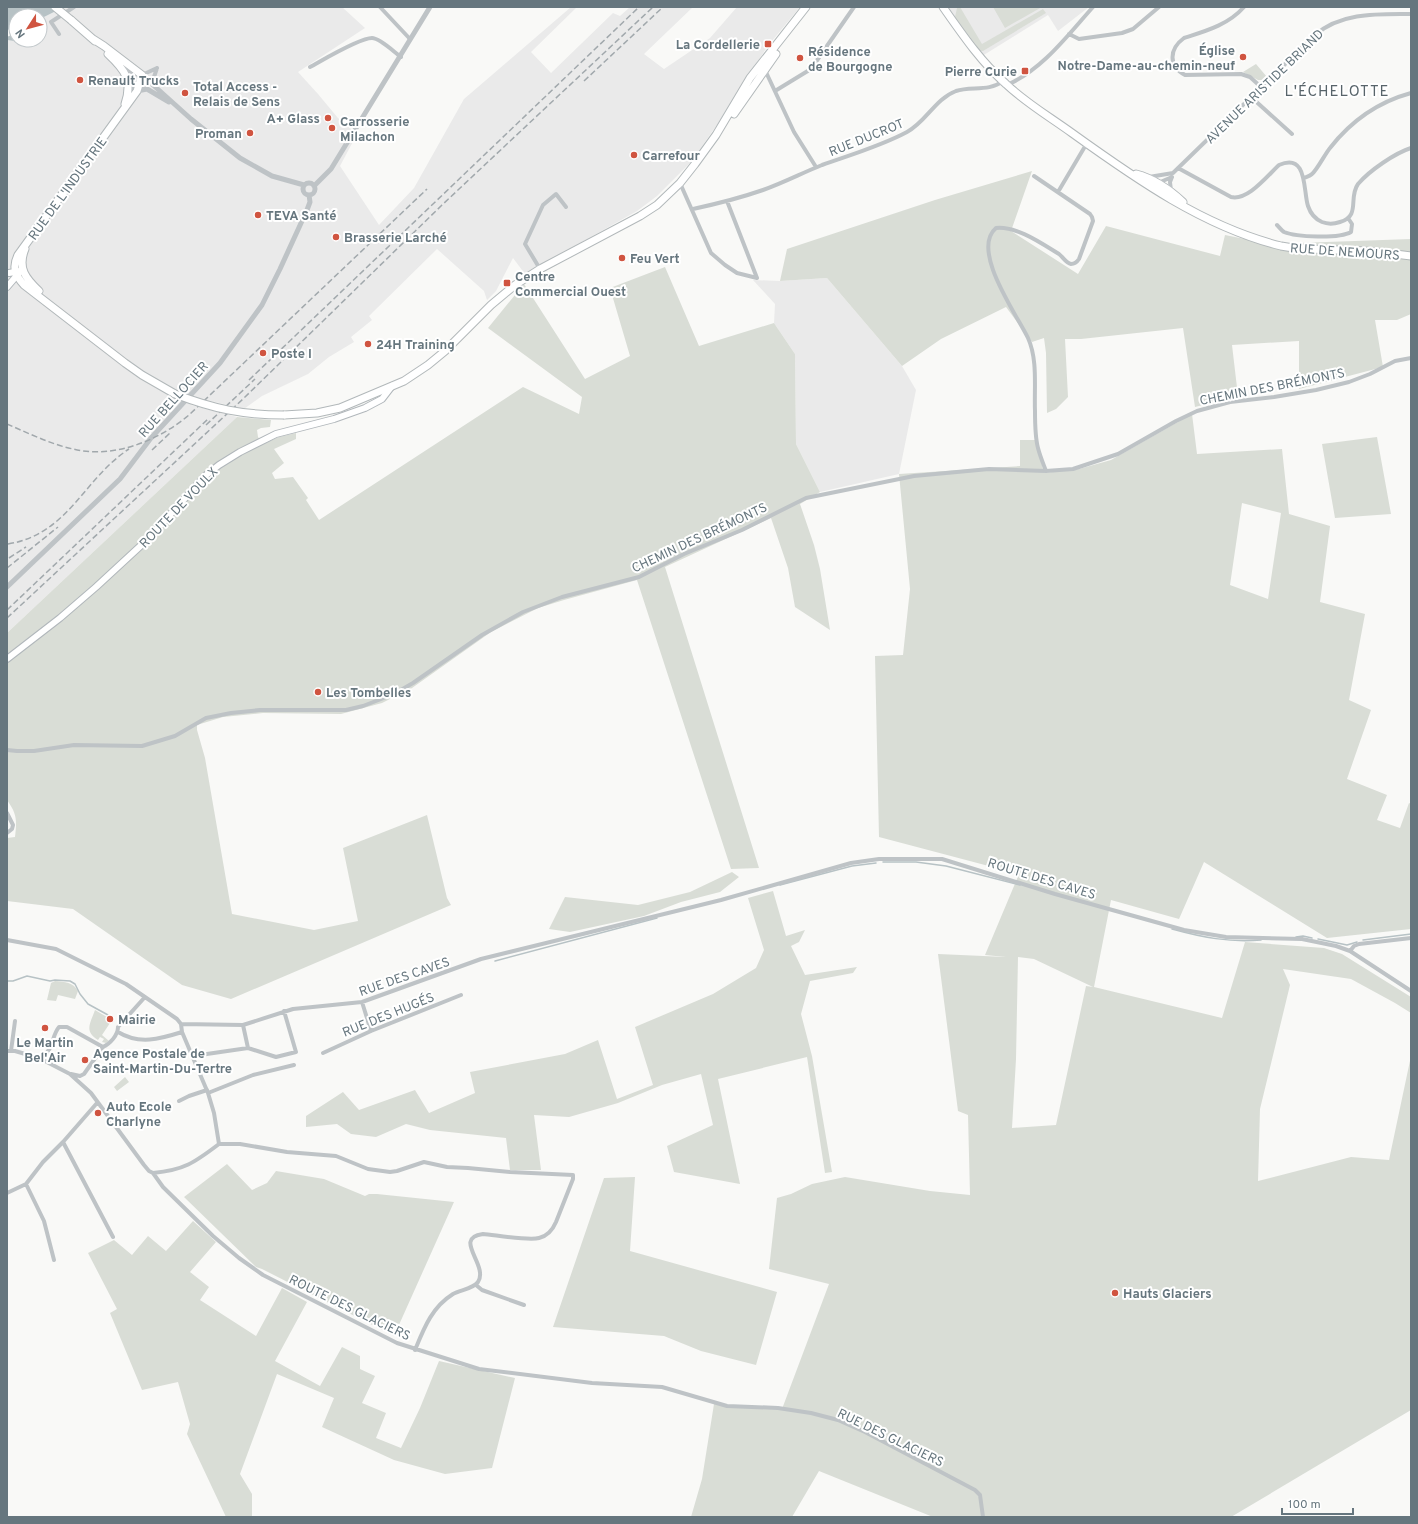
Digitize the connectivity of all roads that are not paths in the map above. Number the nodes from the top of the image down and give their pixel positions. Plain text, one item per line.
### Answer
1 (55, 7) edge
2 (74, 7) edge
3 (380, 7) edge
4 (430, 7) edge
5 (806, 7) edge
6 (810, 7) edge
7 (854, 7) edge
8 (1093, 7) edge
9 (1159, 7) edge
10 (1244, 7) edge
11 (945, 8) edge
12 (1411, 14) edge
13 (59, 34) dead end
14 (1069, 34) junction
15 (410, 38) junction
16 (93, 39) junction
17 (400, 57) junction
18 (120, 65) junction
19 (310, 67) dead end
20 (765, 70) junction
21 (140, 80) junction
22 (152, 83) junction
23 (1005, 83) junction
24 (1261, 87) junction
25 (148, 89) junction
26 (129, 91) junction
27 (137, 91) junction
28 (775, 91) junction
29 (1411, 93) edge
30 (1252, 97) junction
31 (172, 103) junction
32 (123, 110) junction
33 (1292, 134) dead end
34 (716, 135) junction
35 (1087, 143) junction
36 (1411, 148) edge
37 (816, 168) junction
38 (1178, 168) junction
39 (1172, 175) junction
40 (1034, 176) dead end
41 (1304, 178) junction
42 (1154, 180) junction
43 (680, 183) junction
44 (304, 185) junction
45 (314, 186) junction
46 (1171, 191) junction
47 (1058, 192) junction
48 (309, 195) junction
49 (727, 201) junction
50 (566, 207) dead end
51 (693, 209) junction
52 (1192, 209) junction
53 (1348, 218) junction
54 (1277, 225) dead end
55 (1411, 256) edge
56 (540, 269) junction
57 (14, 273) edge
58 (24, 285) junction
59 (7, 286) edge
60 (71, 320) junction
61 (1411, 358) edge
62 (392, 386) junction
63 (1046, 471) junction
64 (7, 587) edge
65 (7, 659) edge
66 (7, 750) edge
67 (7, 813) edge
68 (7, 833) edge
69 (658, 916) joint
70 (1411, 938) edge
71 (7, 940) edge
72 (1350, 951) junction
73 (1411, 991) edge
74 (461, 995) dead end
75 (145, 997) junction
76 (362, 1002) junction
77 (284, 1011) junction
78 (15, 1021) dead end
79 (181, 1024) junction
80 (243, 1025) junction
81 (371, 1031) junction
82 (118, 1032) junction
83 (182, 1032) junction
84 (103, 1047) junction
85 (248, 1048) junction
86 (9, 1051) edge
87 (323, 1053) dead end
88 (43, 1056) dead end
89 (193, 1056) junction
90 (294, 1065) dead end
91 (70, 1074) junction
92 (207, 1091) junction
93 (97, 1102) junction
94 (179, 1102) dead end
95 (63, 1142) junction
96 (218, 1144) junction
97 (153, 1173) junction
98 (26, 1184) junction
99 (7, 1192) edge
100 (113, 1237) dead end
101 (54, 1260) dead end
102 (476, 1285) junction
103 (524, 1305) dead end
104 (415, 1350) junction
105 (695, 1396) joint
106 (983, 1517) edge

1 - 16 main road, bridge
2 - 13 street
3 - 15 street
4 - 15 street
5 - 34 main road
6 - 20 main road
7 - 28 street
8 - 14 street, RUE DUCROT
9 - 14 street
10 - 24 street
11 - 23 main road
12 - 24 street, AVENUE ARISTIDE BRIAND
14 - 23 street, RUE DUCROT
15 - 17 street
16 - 18 main road
16 - 21 main road
17 - 19 street
17 - 45 street
18 - 21 street
18 - 26 main road
20 - 28 street
20 - 34 main road
21 - 22 street
21 - 22 street
21 - 25 street
21 - 26 street
21 - 27 main road, RUE DE L'INDUSTRIE
22 - 31 street
23 - 35 main road
23 - 37 street, RUE DUCROT
24 - 30 street, AVENUE ARISTIDE BRIAND
25 - 27 street
25 - 31 street
26 - 32 main road, RUE DE L'INDUSTRIE
27 - 32 main road, RUE DE L'INDUSTRIE
28 - 37 street
29 - 41 street
30 - 33 street
30 - 38 street, AVENUE ARISTIDE BRIAND
31 - 44 street
32 - 57 main road, RUE DE L'INDUSTRIE
34 - 43 main road
35 - 42 main road
35 - 47 street
36 - 53 street
37 - 49 street, RUE DUCROT
38 - 39 street, AVENUE ARISTIDE BRIAND
38 - 41 street
39 - 42 street
39 - 46 street
40 - 47 street
41 - 53 street
42 - 46 main road
42 - 52 main road, RUE DE NEMOURS
43 - 51 street
43 - 56 main road
44 - 45 street
44 - 48 street
45 - 48 street
46 - 52 main road
47 - 63 street
48 - 64 street, RUE BELLOCIER
49 - 51 street, RUE DUCROT
49 - 51 street
50 - 56 street
52 - 55 main road, RUE DE NEMOURS
53 - 54 street
56 - 62 main road
57 - 58 main road
57 - 59 main road
57 - 60 main road
58 - 59 main road
58 - 60 main road
60 - 62 main road, bridge
61 - 63 street, CHEMIN DES BRÉMONTS
62 - 65 main road, ROUTE DE VOULX
63 - 66 street, CHEMIN DES BRÉMONTS
67 - 68 street
69 - 72 street, ROUTE DES CAVES
69 - 76 street, RUE DES CAVES
70 - 72 street
71 - 75 street
72 - 73 street, ROUTE DES CAVES
74 - 81 street, RUE DES HUGÉS
75 - 79 street
75 - 82 street
76 - 77 street, RUE DES CAVES
76 - 81 street
77 - 80 street, RUE DES CAVES
77 - 85 street
78 - 86 street
79 - 80 street, RUE DES CAVES
79 - 83 street
80 - 85 street
81 - 87 street, RUE DES HUGÉS
82 - 83 street
82 - 84 street
83 - 89 street
84 - 88 street
84 - 91 street
85 - 89 street
86 - 91 street, ROUTE DES GLACIERS
89 - 92 street
90 - 92 street
91 - 93 street, ROUTE DES GLACIERS
92 - 94 street
92 - 96 street
93 - 95 street
93 - 97 street, ROUTE DES GLACIERS
95 - 98 street
95 - 100 street
96 - 97 street
96 - 102 street
97 - 104 street, ROUTE DES GLACIERS
98 - 99 street
98 - 101 street
102 - 103 street
102 - 104 street
104 - 105 street, ROUTE DES GLACIERS
105 - 106 street, RUE DES GLACIERS

